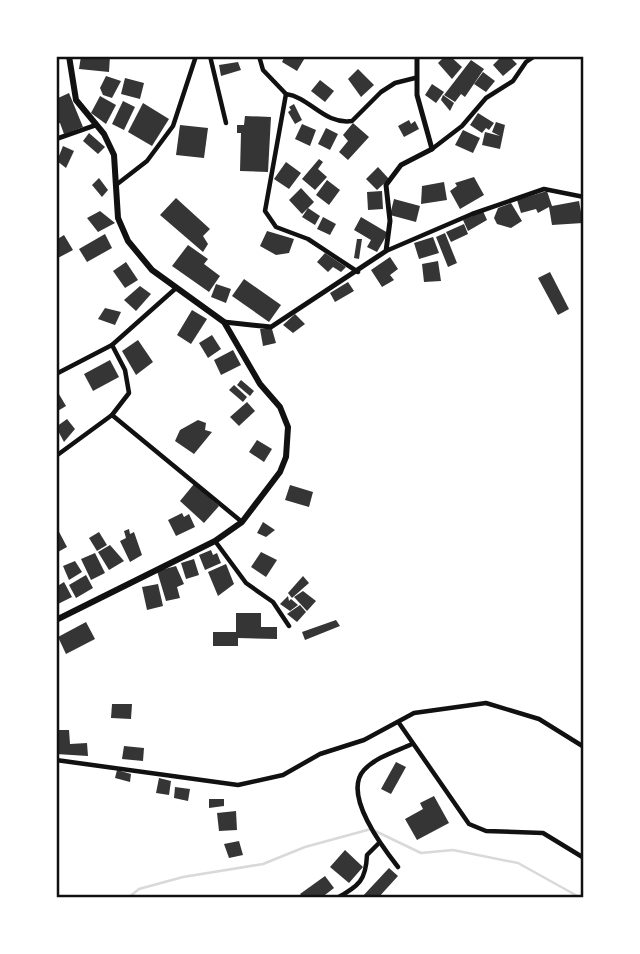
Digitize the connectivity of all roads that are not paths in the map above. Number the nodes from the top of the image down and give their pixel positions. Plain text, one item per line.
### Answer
1 (69, 56) edge
2 (196, 56) edge
3 (210, 56) edge
4 (259, 56) edge
5 (417, 56) edge
6 (534, 56) edge
7 (415, 78) junction
8 (286, 94) junction
9 (226, 123) dead end
10 (96, 125) junction
11 (56, 139) edge
12 (432, 149) junction
13 (115, 185) junction
14 (584, 197) edge
15 (386, 251) junction
16 (358, 272) junction
17 (175, 289) junction
18 (224, 322) junction
19 (112, 345) junction
20 (56, 374) edge
21 (112, 415) junction
22 (56, 456) edge
23 (242, 522) junction
24 (215, 541) junction
25 (56, 620) edge
26 (289, 626) dead end
27 (400, 723) junction
28 (412, 744) junction
29 (584, 747) edge
30 (56, 760) edge
31 (379, 843) junction
32 (584, 858) edge
33 (398, 867) dead end
34 (337, 898) edge

1 - 10 main road
2 - 13 street
3 - 9 street
4 - 8 street
5 - 7 street
6 - 12 street
7 - 8 street
7 - 12 street
8 - 16 street
10 - 11 street
10 - 13 main road
12 - 15 street
13 - 17 main road
14 - 15 street
15 - 16 street
16 - 18 street
17 - 18 main road
17 - 19 street
18 - 23 main road
19 - 20 street
19 - 21 street
21 - 22 street
21 - 23 street
23 - 24 main road
24 - 25 main road
24 - 26 street
27 - 28 street
27 - 29 street
27 - 30 street
28 - 31 street
28 - 32 street
31 - 33 street
31 - 34 street

